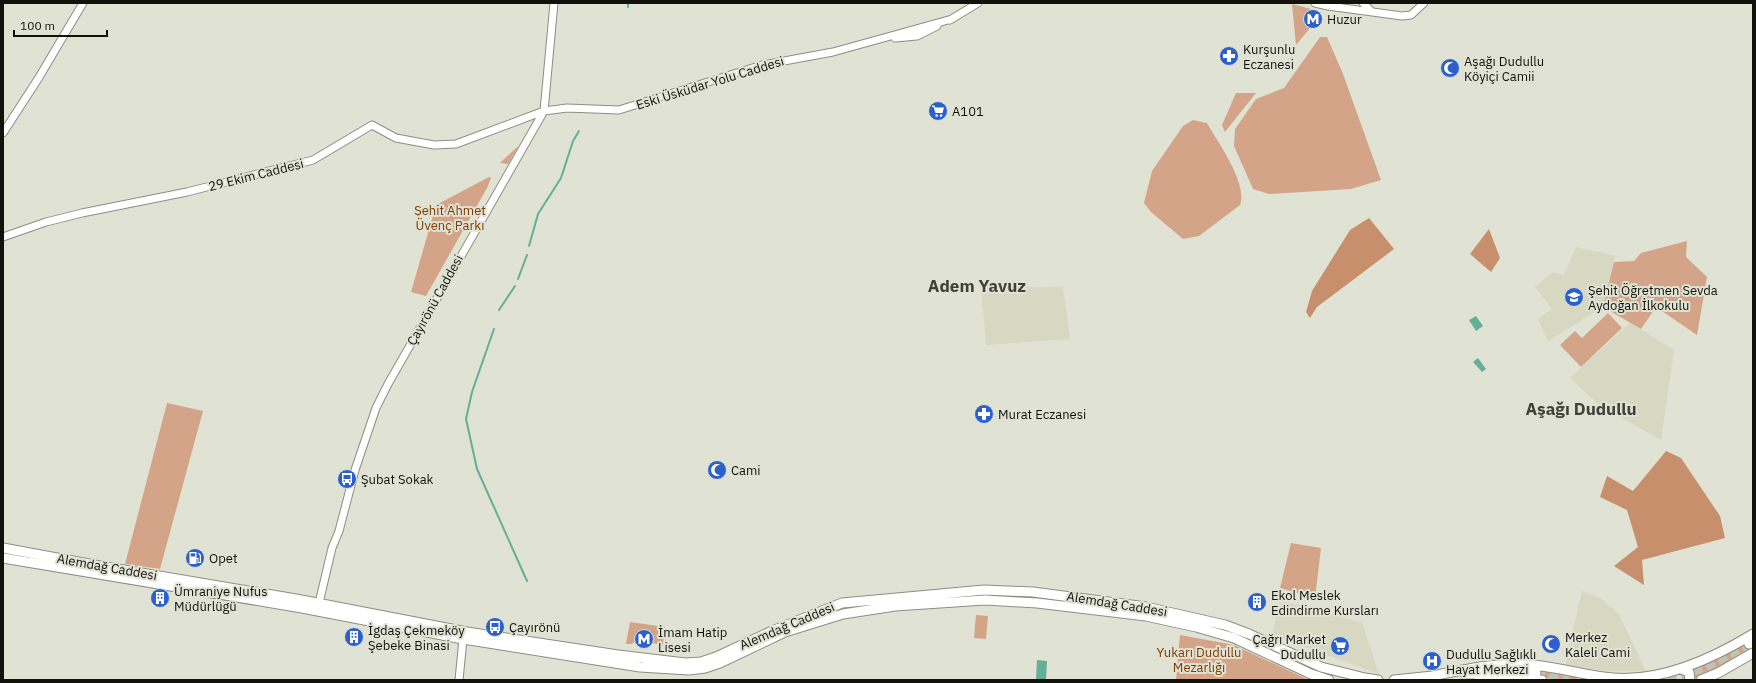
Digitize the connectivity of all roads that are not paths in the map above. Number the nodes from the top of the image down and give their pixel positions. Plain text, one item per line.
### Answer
1 (83, 3) edge
2 (554, 3) edge
3 (978, 3) edge
4 (1315, 3) edge
5 (1363, 3) edge
6 (1424, 3) edge
7 (1331, 4) edge
8 (1371, 11) junction
9 (544, 110) junction
10 (3, 133) edge
11 (3, 237) edge
12 (3, 548) edge
13 (3, 558) edge
14 (984, 590) junction
15 (985, 600) junction
16 (318, 607) junction
17 (1753, 634) edge
18 (463, 635) junction
19 (1752, 646) edge
20 (619, 659) junction
21 (1681, 669) junction
22 (1539, 676) edge
23 (1427, 677) junction
24 (1630, 679) edge
25 (459, 680) edge
26 (1329, 680) edge
27 (1378, 680) edge
28 (1394, 680) edge
29 (1479, 680) edge
30 (1690, 680) edge
31 (1701, 680) edge

1 - 10 street
2 - 9 street, Çayırönü Caddesi
3 - 9 street, Eski Üsküdar Yolu Caddesi
4 - 7 street
5 - 8 street
6 - 8 street
7 - 8 street
9 - 11 street, 29 Ekim Caddesi
9 - 16 street, Çayırönü Caddesi
12 - 16 main road, Alemdağ Caddesi
13 - 16 main road, Alemdağ Caddesi
14 - 15 main road
14 - 20 main road, Alemdağ Caddesi
14 - 27 main road, Alemdağ Caddesi
15 - 20 main road, Alemdağ Caddesi
15 - 26 main road, Alemdağ Caddesi
16 - 18 main road, Alemdağ Caddesi
17 - 21 main road
18 - 20 main road, Alemdağ Caddesi
18 - 25 street
19 - 31 main road
21 - 24 main road
21 - 30 main road
22 - 23 main road
22 - 29 main road
23 - 24 main road
23 - 28 main road

